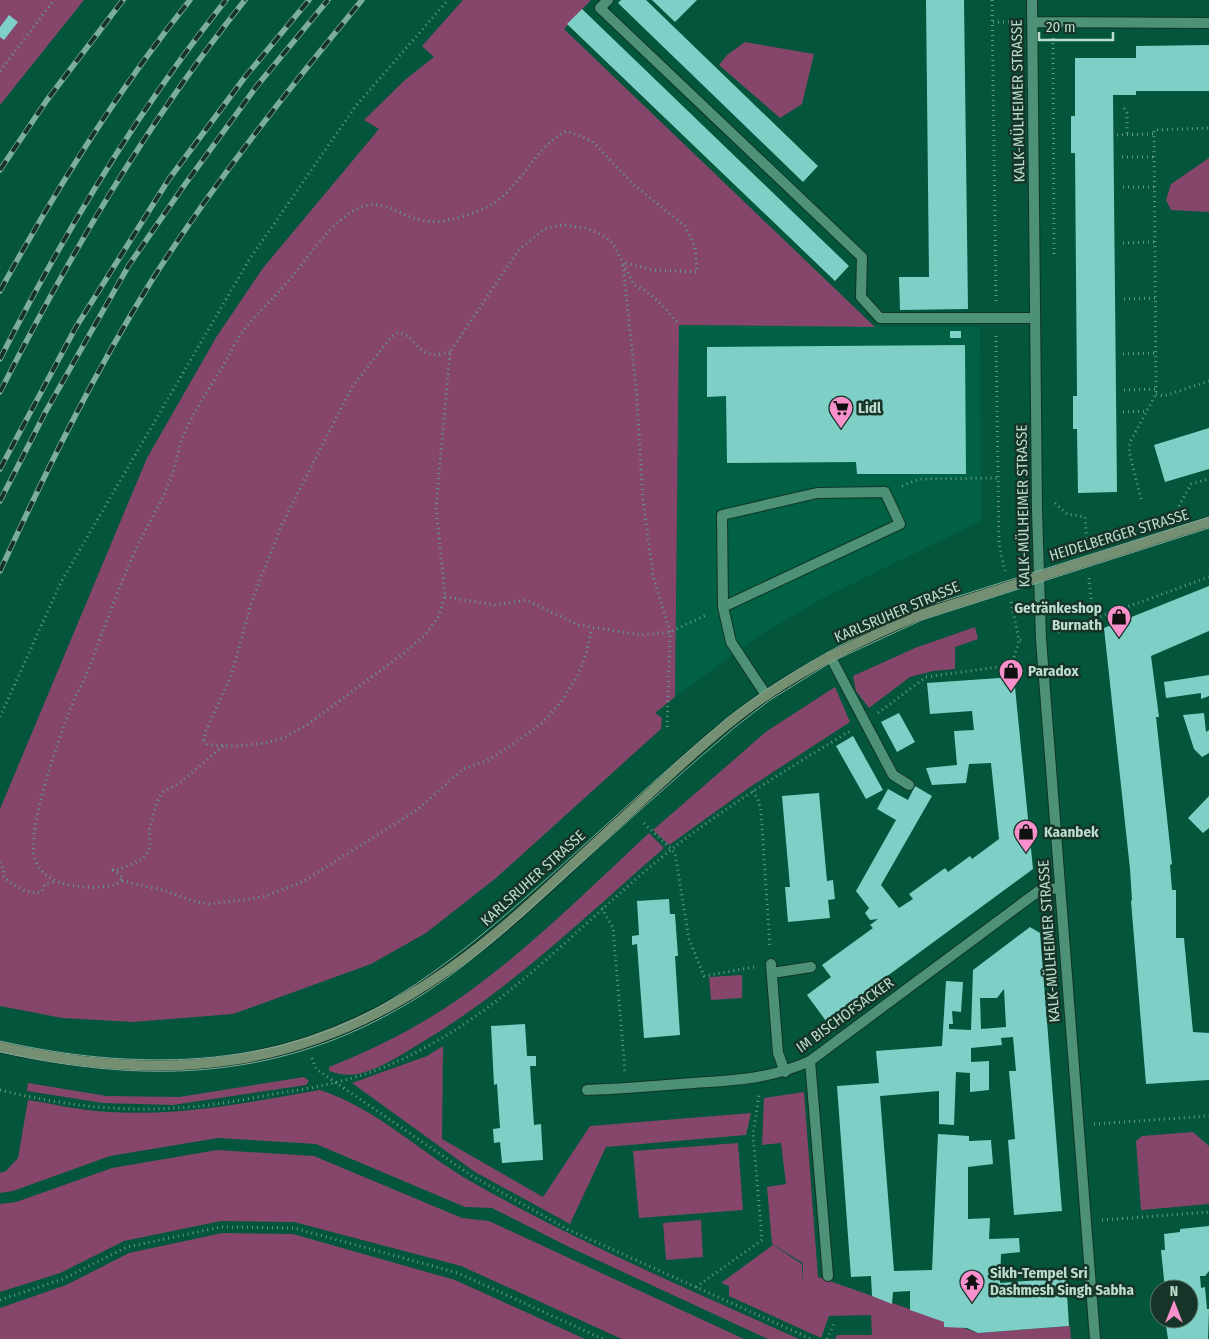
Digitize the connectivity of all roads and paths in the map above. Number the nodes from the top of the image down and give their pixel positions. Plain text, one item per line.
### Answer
1 (54, 0) edge
2 (448, 0) edge
3 (608, 0) edge
4 (992, 0) edge
5 (1032, 0) edge
6 (993, 22) junction
7 (1032, 22) junction
8 (1052, 23) junction
9 (1209, 23) edge
10 (0, 71) edge
11 (1124, 108) dead end
12 (1209, 128) edge
13 (1154, 134) junction
14 (1117, 135) dead end
15 (1127, 135) junction
16 (1122, 157) dead end
17 (1155, 157) junction
18 (1123, 187) dead end
19 (1155, 187) junction
20 (1155, 242) junction
21 (1122, 243) dead end
22 (1054, 260) dead end
23 (622, 262) junction
24 (1156, 298) junction
25 (1124, 299) dead end
26 (996, 317) junction
27 (1035, 318) junction
28 (679, 324) dead end
29 (450, 352) junction
30 (1156, 353) junction
31 (1123, 354) dead end
32 (1209, 381) edge
33 (1156, 389) junction
34 (1124, 390) dead end
35 (1156, 394) junction
36 (1148, 411) junction
37 (1123, 412) dead end
38 (997, 478) junction
39 (1209, 479) edge
40 (885, 492) junction
41 (1141, 500) dead end
42 (1055, 502) dead end
43 (1209, 522) edge
44 (1161, 538) junction
45 (1088, 560) junction
46 (1039, 576) junction
47 (1209, 577) edge
48 (1008, 585) junction
49 (444, 597) junction
50 (723, 607) junction
51 (1093, 619) junction
52 (592, 628) junction
53 (670, 632) junction
54 (1041, 639) junction
55 (830, 656) junction
56 (766, 695) junction
57 (0, 718) edge
58 (667, 731) dead end
59 (223, 746) junction
60 (909, 785) dead end
61 (753, 791) dead end
62 (631, 810) junction
63 (0, 862) edge
64 (122, 880) junction
65 (55, 882) junction
66 (1060, 888) junction
67 (602, 908) dead end
68 (811, 967) dead end
69 (772, 969) junction
70 (306, 1043) junction
71 (0, 1047) edge
72 (810, 1061) junction
73 (785, 1072) junction
74 (757, 1078) junction
75 (626, 1089) junction
76 (587, 1090) dead end
77 (1209, 1116) edge
78 (1079, 1125) junction
79 (1209, 1212) edge
80 (1086, 1221) junction
81 (828, 1276) dead end
82 (696, 1288) junction
83 (0, 1300) edge
84 (835, 1322) dead end
85 (603, 1339) edge
86 (810, 1339) edge
87 (827, 1339) edge
88 (1095, 1339) edge

1 - 10 path
2 - 57 path
3 - 26 street
4 - 6 path
5 - 7 street, KALK-MÜLHEIMER STRASSE
6 - 7 path
6 - 26 path
7 - 8 street
7 - 27 street, KALK-MÜLHEIMER STRASSE
8 - 9 street
8 - 22 path
11 - 15 path
12 - 13 path
13 - 15 path
13 - 17 path
14 - 15 path
16 - 17 path
17 - 19 path
18 - 19 path
19 - 20 path
20 - 21 path
20 - 24 path
23 - 28 path
23 - 29 path
23 - 53 path
23 - 65 path
24 - 25 path
24 - 30 path
26 - 27 street
26 - 38 path
27 - 46 street, KALK-MÜLHEIMER STRASSE
29 - 49 path
29 - 59 path
30 - 31 path
30 - 33 path
32 - 35 path
33 - 34 path
33 - 35 path
35 - 36 path
36 - 37 path
36 - 41 path
38 - 40 path
38 - 48 path
39 - 44 path
40 - 50 street
40 - 50 street
42 - 45 path
43 - 44 street, HEIDELBERGER STRASSE
44 - 45 street, HEIDELBERGER STRASSE
45 - 46 street, HEIDELBERGER STRASSE
45 - 51 path
46 - 48 street, KARLSRUHER STRASSE
46 - 54 street, KALK-MÜLHEIMER STRASSE
47 - 51 path
48 - 54 path
48 - 55 street, KARLSRUHER STRASSE
49 - 52 path
49 - 59 path
50 - 53 path
50 - 56 street
51 - 54 path
52 - 53 path
52 - 64 path
53 - 58 path
54 - 66 street, KALK-MÜLHEIMER STRASSE
55 - 56 street, KARLSRUHER STRASSE
55 - 60 street
56 - 62 street, KARLSRUHER STRASSE
59 - 64 path
61 - 69 path
62 - 69 path
62 - 70 street, KARLSRUHER STRASSE
63 - 65 path
64 - 65 path
66 - 72 street, IM BISCHOFSACKER
66 - 78 street, KALK-MÜLHEIMER STRASSE
67 - 75 path
68 - 69 street
69 - 73 street
70 - 71 street, KARLSRUHER STRASSE
70 - 82 path
72 - 73 street, IM BISCHOFSACKER
72 - 81 street
73 - 74 street, IM BISCHOFSACKER
74 - 75 street, IM BISCHOFSACKER
74 - 82 path
75 - 76 street, IM BISCHOFSACKER
77 - 78 path
78 - 80 street, KALK-MÜLHEIMER STRASSE
79 - 80 path
80 - 88 street, KALK-MÜLHEIMER STRASSE
82 - 86 path
83 - 85 path
84 - 87 path

